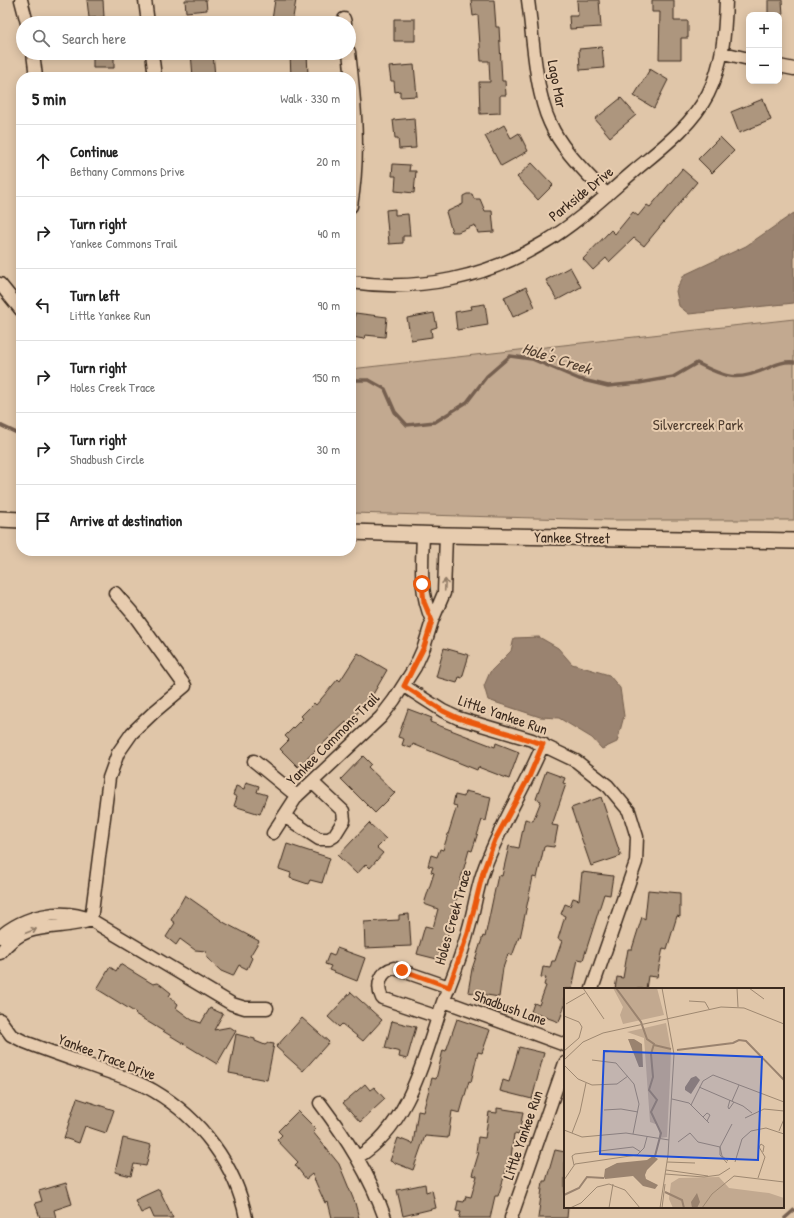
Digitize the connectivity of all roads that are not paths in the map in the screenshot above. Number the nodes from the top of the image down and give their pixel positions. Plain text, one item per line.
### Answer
1 (21, 0) edge
2 (145, 0) edge
3 (528, 0) edge
4 (726, 0) edge
5 (25, 16) edge
6 (147, 16) edge
7 (723, 53) junction
8 (746, 58) edge
9 (34, 60) edge
10 (153, 60) edge
11 (350, 60) edge
12 (782, 67) edge
13 (794, 69) edge
14 (35, 72) edge
15 (154, 72) edge
16 (351, 72) edge
17 (356, 114) edge
18 (356, 161) edge
19 (607, 195) junction
20 (356, 283) edge
21 (0, 284) edge
22 (16, 304) edge
23 (0, 519) edge
24 (16, 520) edge
25 (356, 532) edge
26 (423, 534) junction
27 (446, 535) junction
28 (794, 541) edge
29 (115, 593) dead end
30 (432, 621) junction
31 (404, 686) junction
32 (543, 744) junction
33 (254, 761) dead end
34 (312, 782) junction
35 (297, 796) junction
36 (284, 816) junction
37 (273, 833) dead end
38 (91, 920) junction
39 (0, 937) edge
40 (0, 953) edge
41 (449, 987) junction
42 (592, 988) edge
43 (444, 1001) junction
44 (267, 1008) dead end
45 (438, 1017) junction
46 (0, 1020) edge
47 (6, 1035) edge
48 (564, 1045) edge
49 (564, 1066) edge
50 (320, 1103) dead end
51 (358, 1158) junction
52 (246, 1218) edge
53 (385, 1218) edge
54 (511, 1218) edge

1 - 5 street
2 - 6 street
3 - 19 street, Lago Mar
4 - 7 street, Parkside Drive
7 - 8 street
7 - 19 street, Parkside Drive
9 - 14 street
10 - 15 street
11 - 16 street
12 - 13 street
17 - 18 street
19 - 20 street, Parkside Drive
21 - 22 street
23 - 24 street
25 - 26 street, Yankee Street
26 - 27 street, Yankee Street
26 - 30 street
27 - 28 street, Yankee Street
30 -> 27 street, Yankee Commons Trail
29 - 38 street
30 - 31 street, Yankee Commons Trail
31 - 32 street, Little Yankee Run
31 - 34 street, Yankee Commons Trail
32 - 41 street, Holes Creek Trace
32 - 42 street, Little Yankee Run
33 - 35 street
34 - 35 street, Yankee Commons Trail
34 - 36 street
35 - 36 street, Yankee Commons Trail
36 - 37 street, Yankee Commons Trail
38 - 39 street
40 -> 38 street
38 - 44 street
41 - 43 street, Holes Creek Trace
41 - 45 street
43 - 45 street, Holes Creek Trace
43 - 48 street, Shadbush Lane
45 - 51 street, Holes Creek Trace
46 - 47 street, Yankee Trace Drive
47 - 52 street, Yankee Trace Drive
49 - 54 street, Little Yankee Run
50 - 51 street
51 - 53 street

